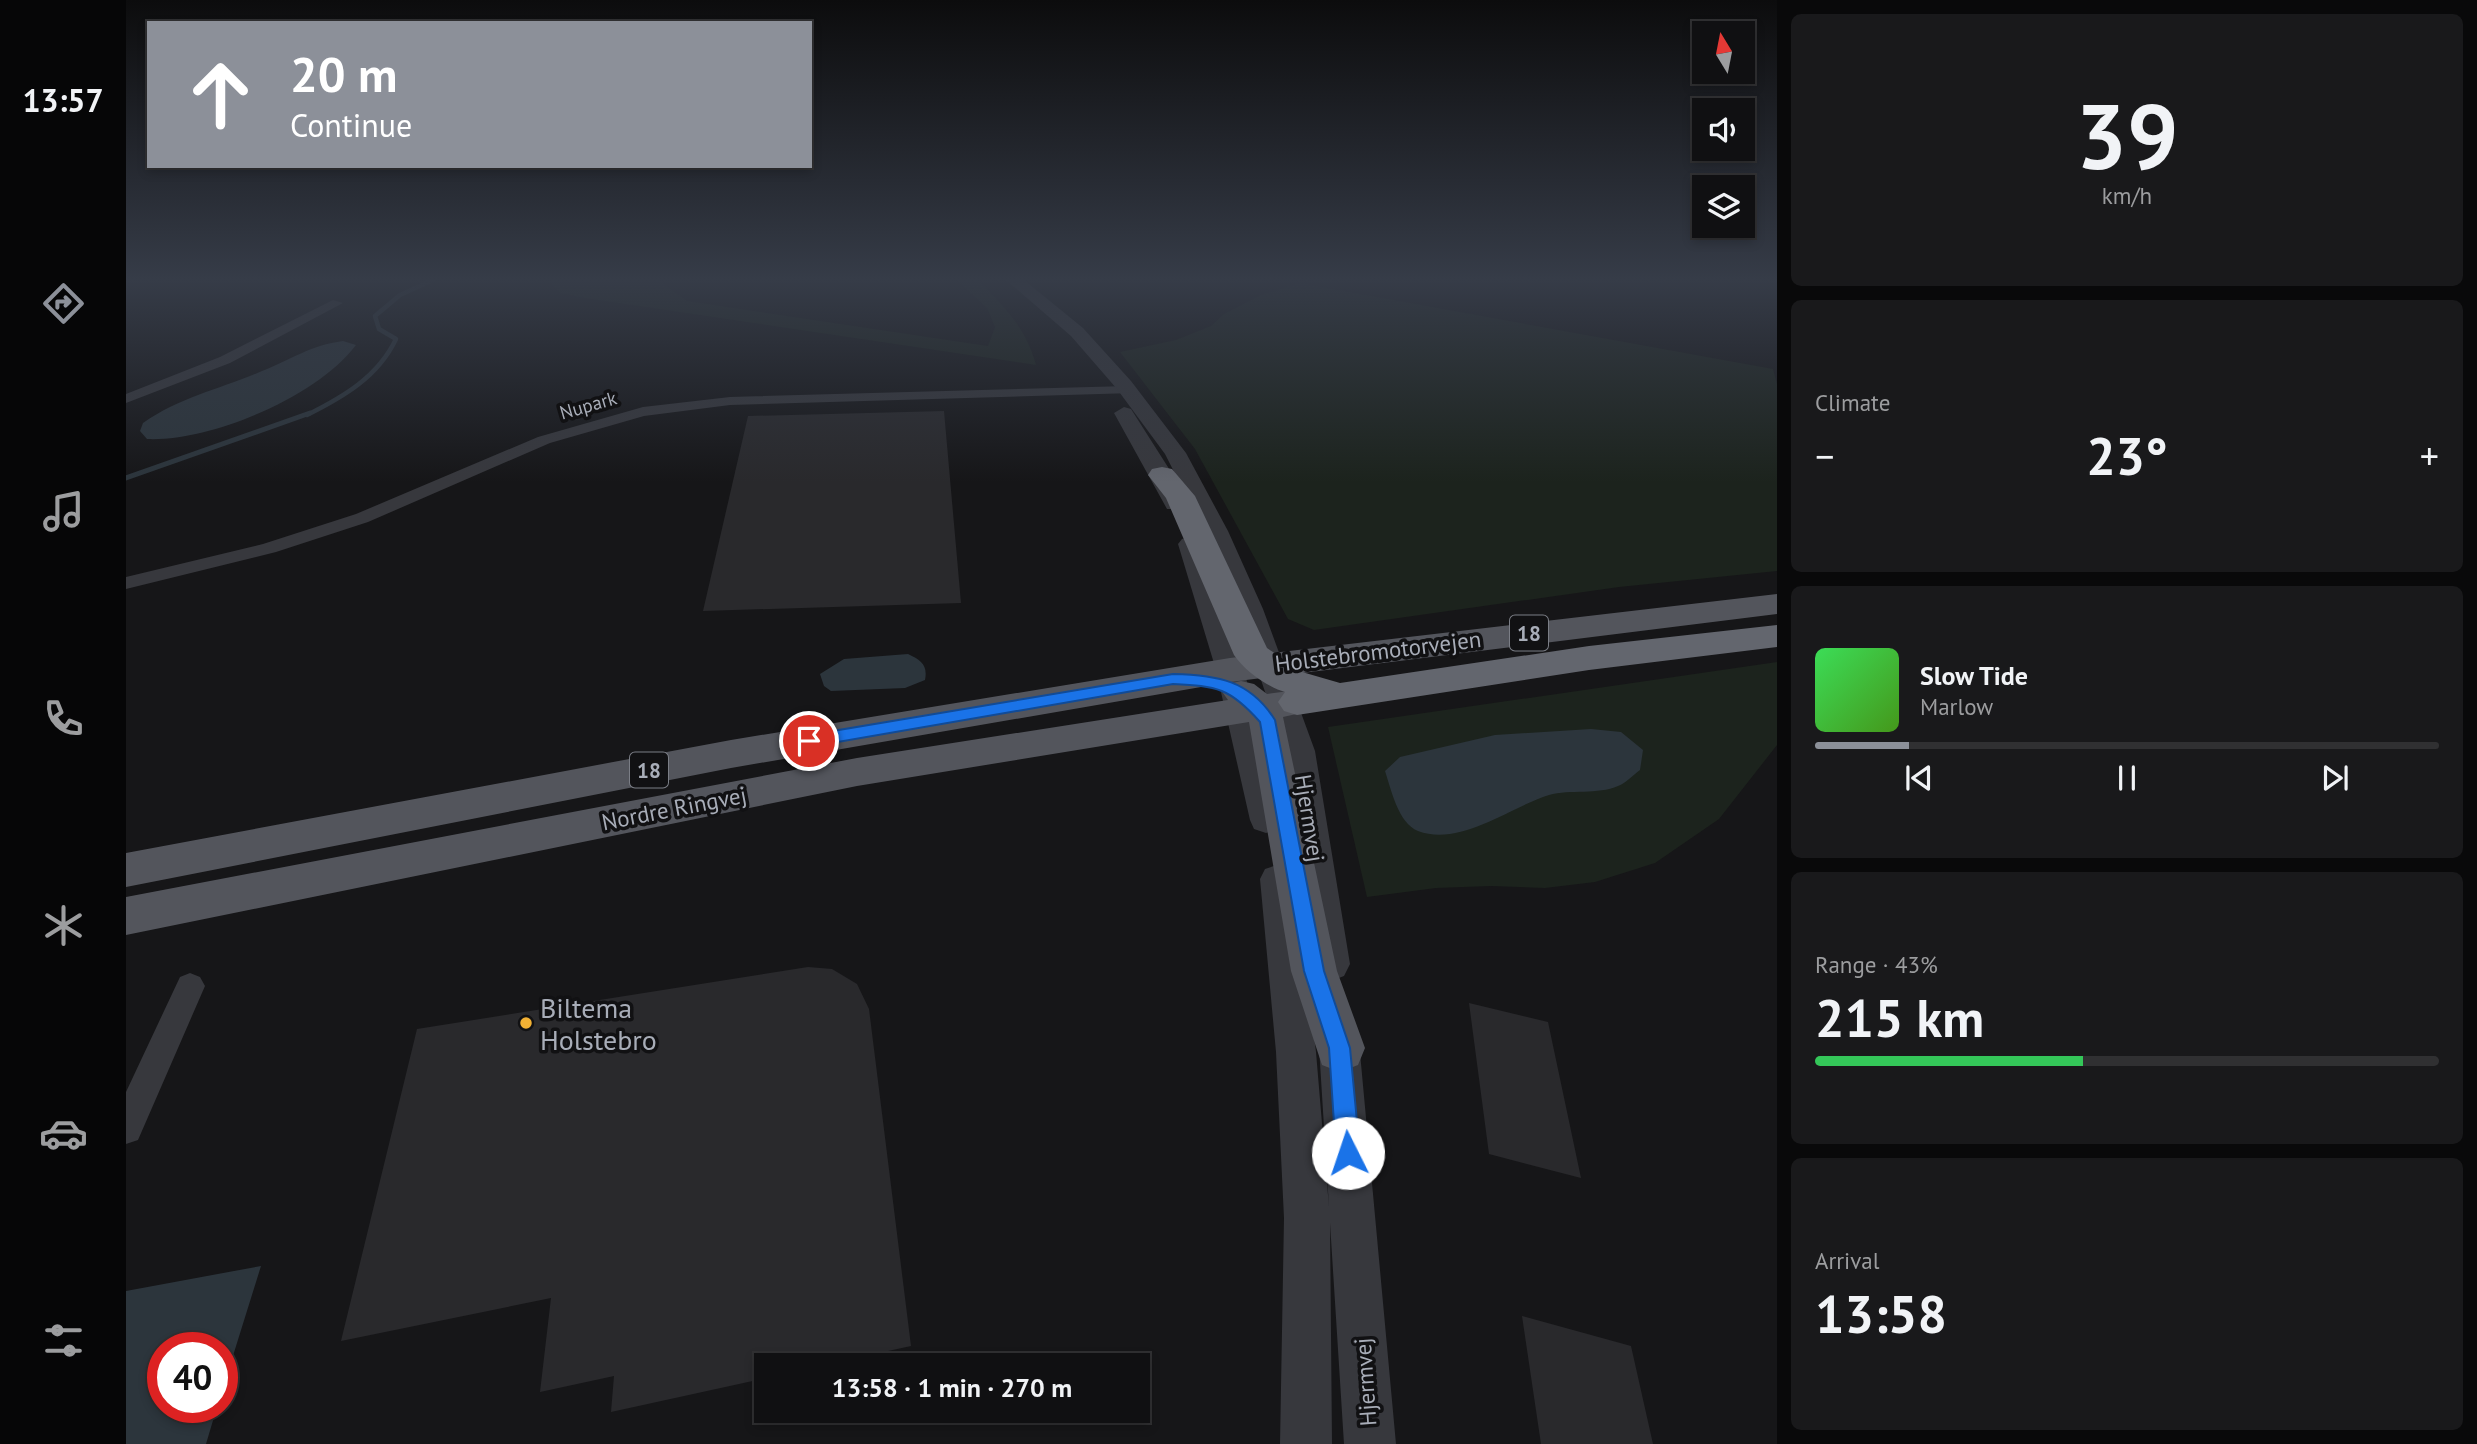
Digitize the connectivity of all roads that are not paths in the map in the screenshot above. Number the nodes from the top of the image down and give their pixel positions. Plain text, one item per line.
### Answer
1 (249, 347) edge
2 (1088, 347) edge
3 (1119, 391) junction
4 (126, 399) edge
5 (1162, 475) joint
6 (126, 583) edge
7 (1777, 604) edge
8 (1777, 636) edge
9 (1264, 687) junction
10 (126, 870) edge
11 (126, 916) edge
12 (190, 986) dead end
13 (1340, 1048) joint
14 (126, 1128) edge
15 (1306, 1444) edge
16 (1370, 1444) edge

1 - 4 street
2 - 3 street, Hjermvej
3 - 5 street, Hjermvej
3 - 6 street, Nupark
3 - 9 street, Hjermvej
5 - 9 highway
7 - 9 main road, Nordre Ringvej
8 - 9 highway, Holstebromotorvejen / 18
9 - 10 main road, Nordre Ringvej / 18
9 - 11 main road, Nordre Ringvej / 18
9 - 13 main road
9 - 15 street, Hjermvej
12 - 14 street
13 - 16 street, Hjermvej

